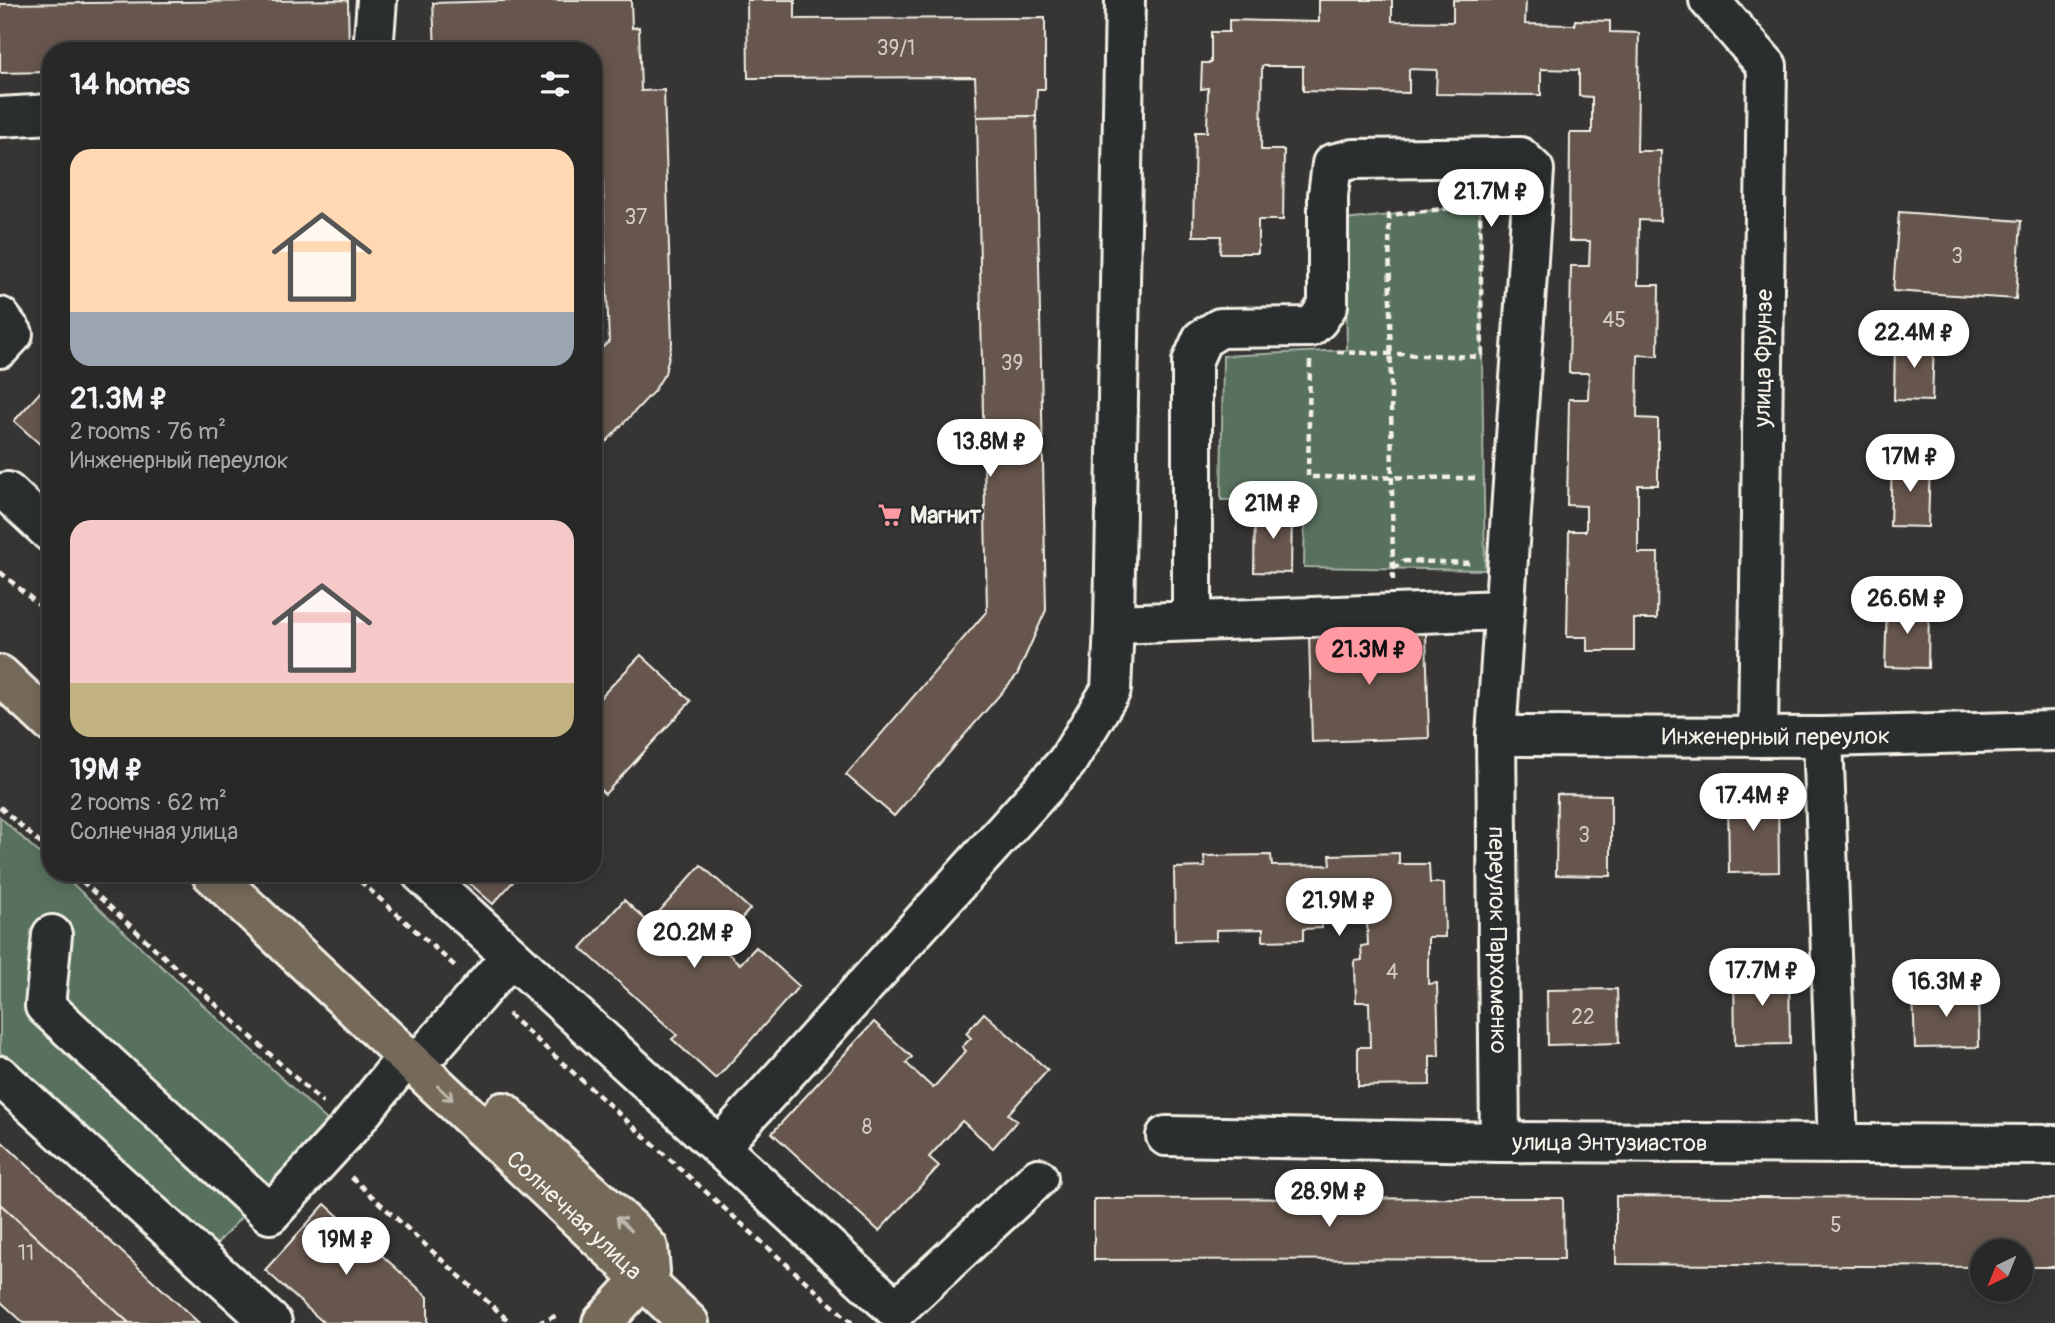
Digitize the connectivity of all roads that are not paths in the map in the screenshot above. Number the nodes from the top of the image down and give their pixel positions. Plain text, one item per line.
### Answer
1 (377, 0) edge
2 (1125, 0) edge
3 (1709, 0) edge
4 (374, 42) edge
5 (42, 115) edge
6 (0, 117) edge
7 (0, 317) edge
8 (0, 348) edge
9 (7, 492) dead end
10 (42, 525) edge
11 (1504, 610) junction
12 (1192, 621) junction
13 (1114, 624) junction
14 (0, 675) edge
15 (42, 715) edge
16 (2055, 731) edge
17 (1496, 736) junction
18 (1758, 737) junction
19 (1823, 737) junction
20 (221, 882) edge
21 (431, 882) edge
22 (52, 935) dead end
23 (511, 956) junction
24 (419, 1052) junction
25 (0, 1076) edge
26 (1167, 1136) dead end
27 (1500, 1142) junction
28 (1838, 1144) junction
29 (2055, 1145) edge
30 (719, 1147) junction
31 (1038, 1178) dead end
32 (642, 1279) junction
33 (272, 1323) edge
34 (603, 1323) edge
35 (690, 1323) edge

1 - 4 street
2 - 13 street
3 - 18 street, улица Фрунзе
5 - 6 street
7 - 8 street
9 - 10 street
11 - 12 street
11 - 12 street, переулок Пархоменко
11 - 17 street, переулок Пархоменко
12 - 13 street
13 - 30 street
14 - 15 main road
16 - 19 street, Инженерный переулок
17 - 18 street, Инженерный переулок
17 - 27 street, переулок Пархоменко
18 - 19 street, Инженерный переулок
19 - 28 street
20 - 24 main road, Солнечная улица
21 - 23 street
22 - 24 street
23 - 24 street
23 - 30 street
24 - 32 main road, Солнечная улица
25 - 33 street
26 - 27 street, улица Энтузиастов
27 - 28 street, улица Энтузиастов
28 - 29 street, улица Энтузиастов
30 - 31 street
32 - 34 main road
32 - 35 main road, Солнечная улица

